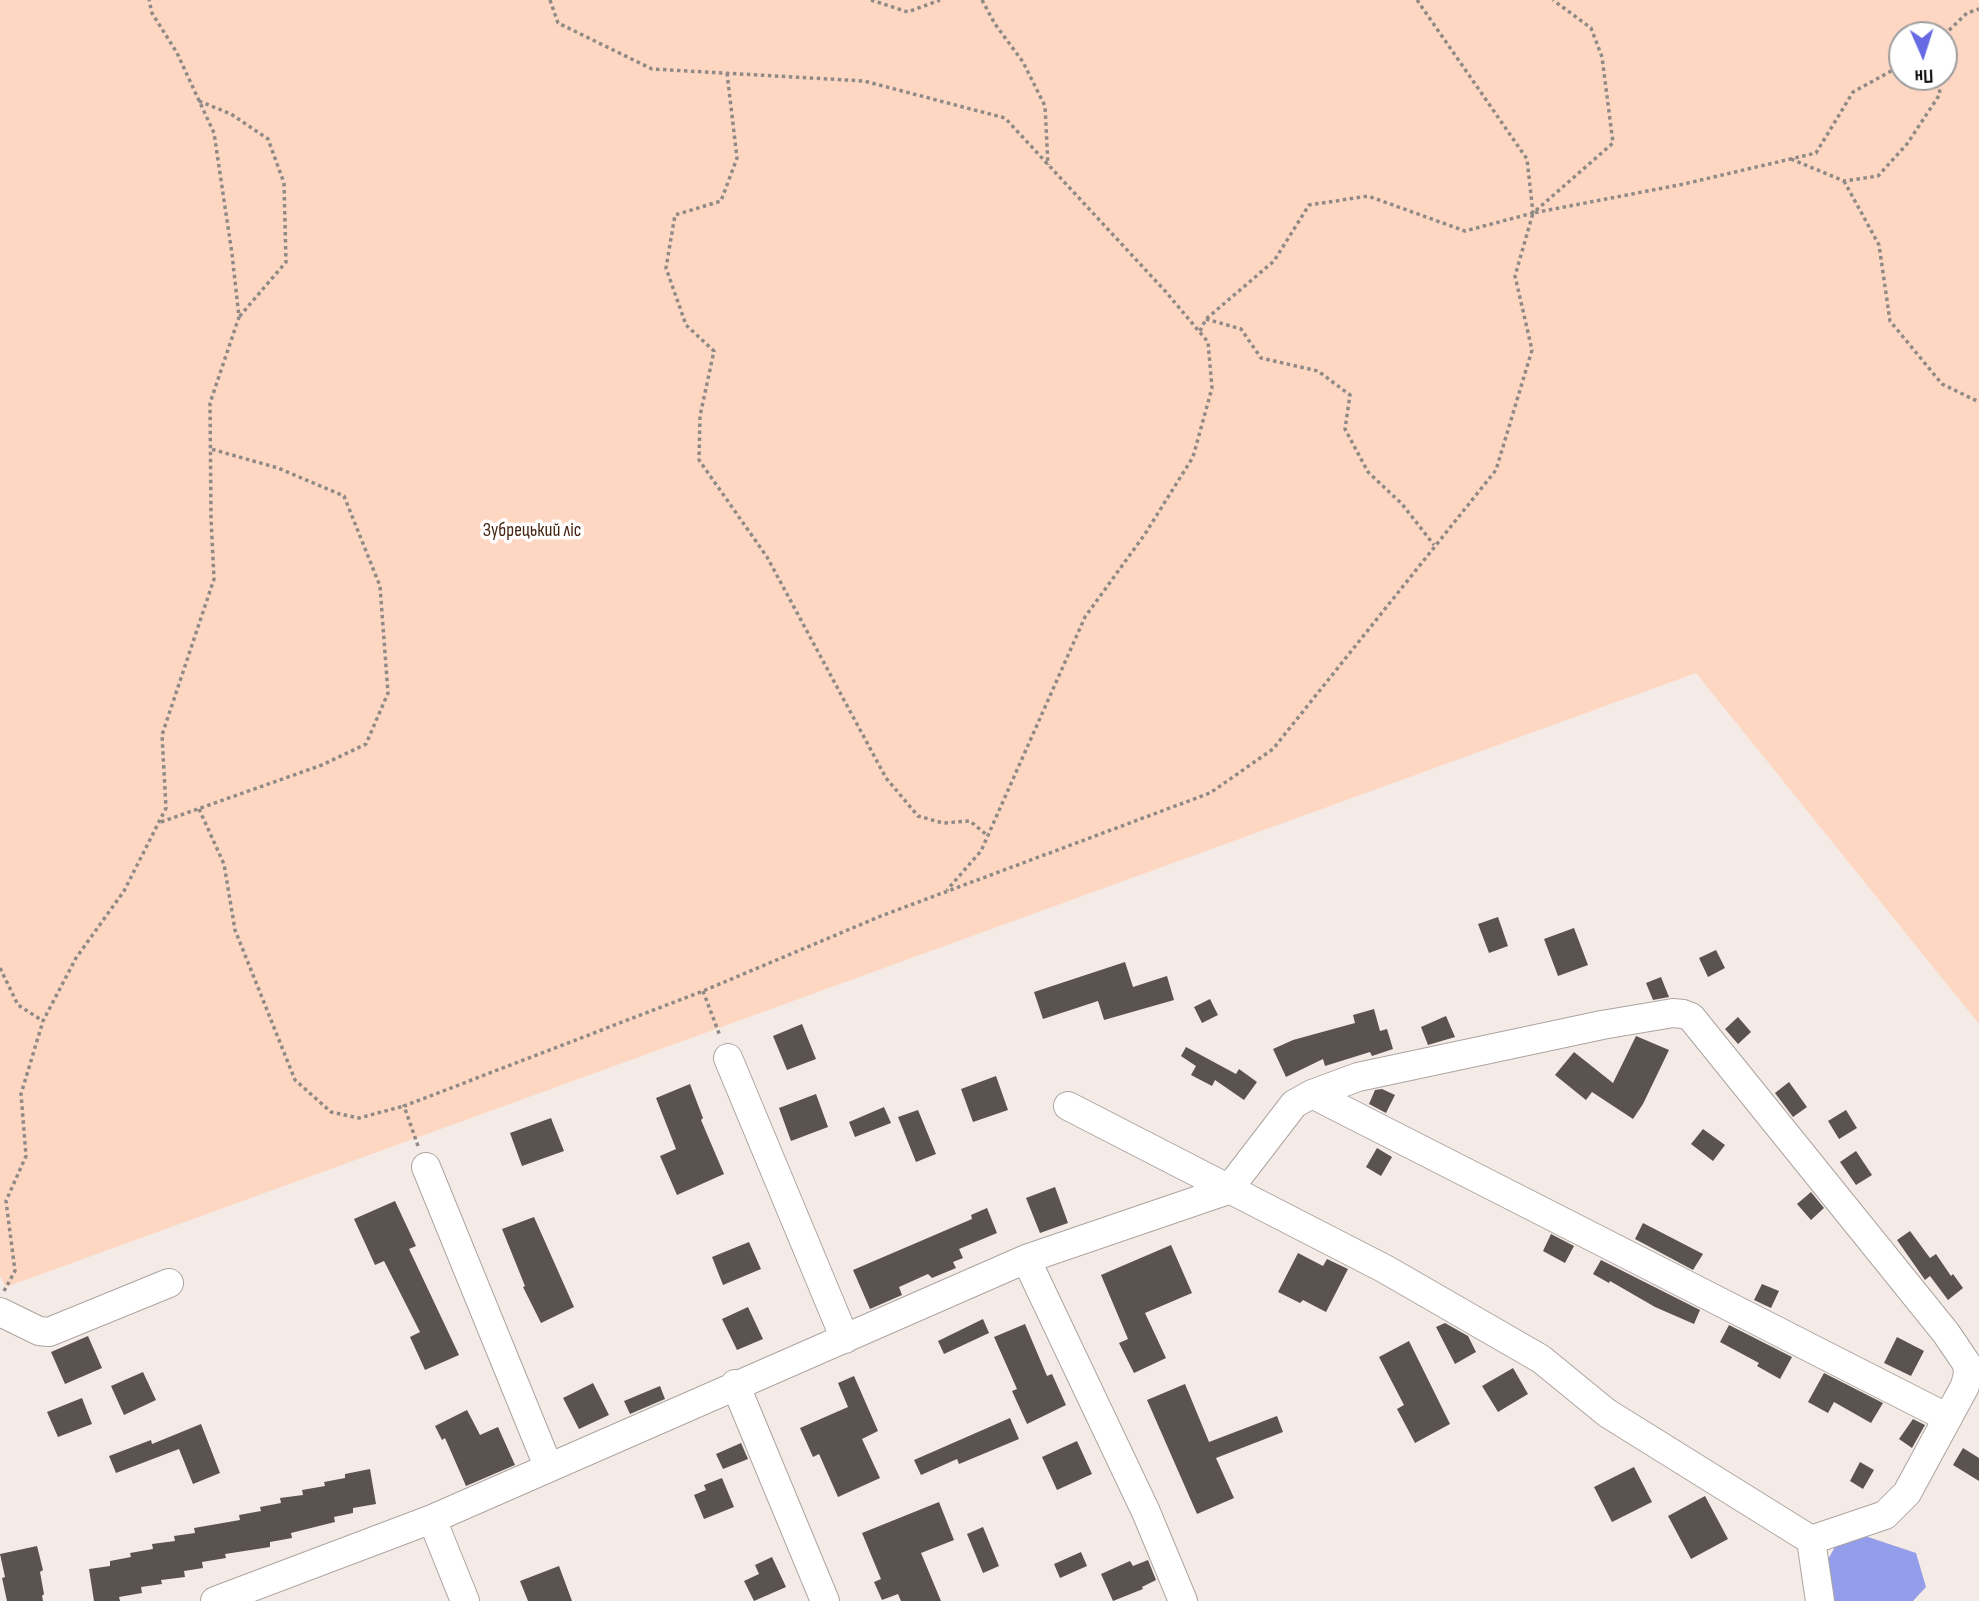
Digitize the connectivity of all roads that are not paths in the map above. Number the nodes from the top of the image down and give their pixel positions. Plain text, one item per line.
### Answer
1 (728, 1058) road end
2 (1312, 1094) junction
3 (1068, 1105) dead end
4 (426, 1167) road end
5 (1228, 1190) junction
6 (1026, 1259) junction
7 (169, 1283) dead end
8 (1, 1303) edge
9 (845, 1339) junction
10 (735, 1384) junction
11 (1948, 1418) junction
12 (548, 1466) junction
13 (432, 1519) junction
14 (1811, 1540) junction
15 (215, 1601) edge
16 (465, 1601) edge
17 (825, 1601) edge
18 (1183, 1601) edge
19 (1821, 1601) edge

1 - 9 street
2 - 5 street
2 - 11 street
2 - 11 street
3 - 5 street
4 - 12 street
5 - 6 street
5 - 14 street
6 - 9 street
6 - 18 street
7 - 8 street
9 - 10 street
10 - 12 street
10 - 17 street
11 - 14 street
12 - 13 street
13 - 15 street
13 - 16 street
14 - 19 street

